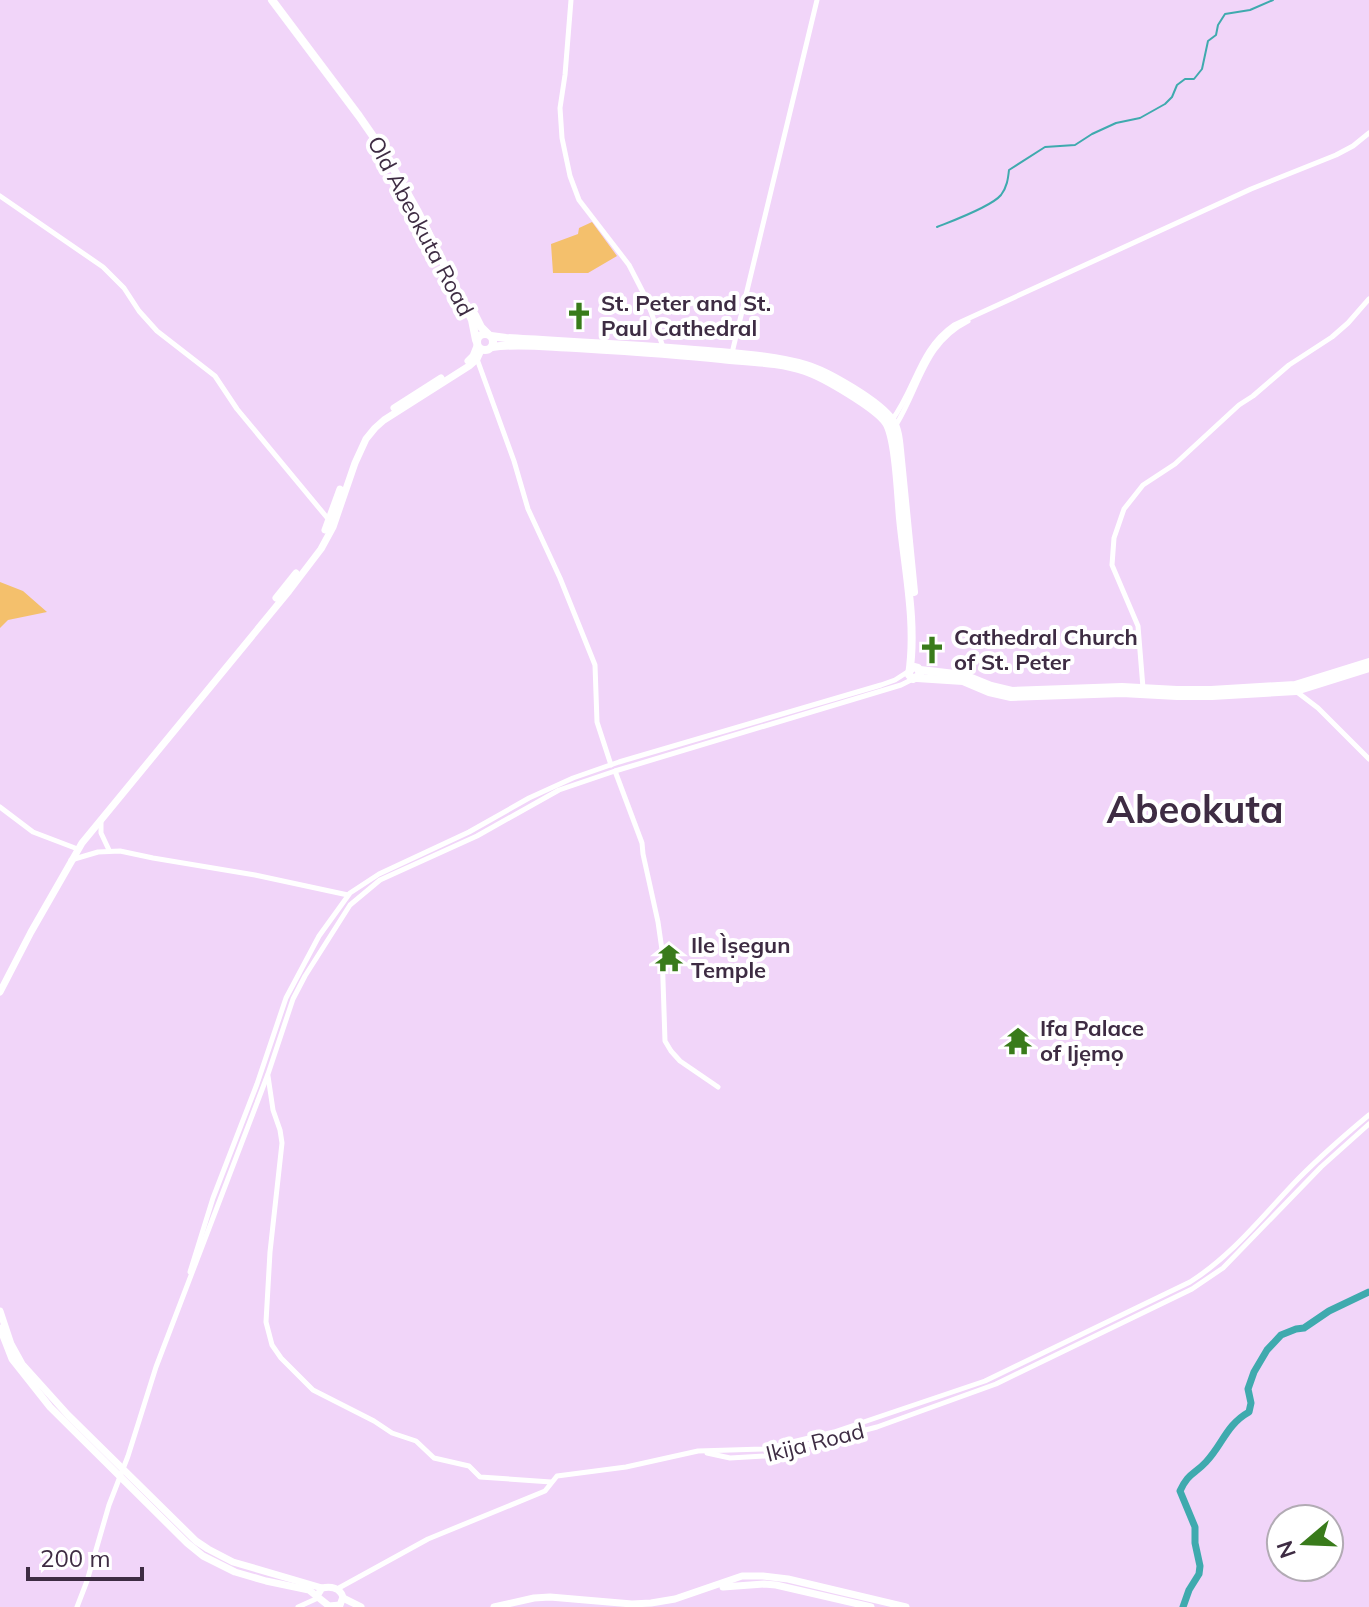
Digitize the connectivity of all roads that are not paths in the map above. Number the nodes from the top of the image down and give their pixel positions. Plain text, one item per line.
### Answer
1 (275, 0) edge
2 (571, 0) edge
3 (817, 0) edge
4 (1369, 135) edge
5 (0, 196) edge
6 (1369, 299) edge
7 (489, 335) junction
8 (492, 347) junction
9 (663, 347) junction
10 (478, 349) junction
11 (732, 354) junction
12 (894, 423) junction
13 (900, 483) junction
14 (330, 521) junction
15 (1369, 662) edge
16 (1369, 668) edge
17 (915, 673) junction
18 (1314, 686) junction
19 (1143, 688) junction
20 (1296, 691) junction
21 (1318, 708) junction
22 (1369, 759) edge
23 (613, 768) junction
24 (0, 807) edge
25 (102, 817) junction
26 (75, 848) junction
27 (109, 850) junction
28 (71, 860) junction
29 (348, 895) junction
30 (0, 984) edge
31 (0, 992) edge
32 (275, 1039) junction
33 (268, 1074) junction
34 (718, 1087) dead end
35 (1369, 1115) edge
36 (1369, 1124) edge
37 (0, 1311) edge
38 (175, 1318) junction
39 (1, 1327) edge
40 (698, 1451) junction
41 (557, 1476) junction
42 (206, 1553) junction
43 (322, 1588) junction
44 (315, 1598) junction
45 (342, 1599) edge
46 (77, 1607) edge
47 (298, 1607) edge
48 (361, 1607) edge
49 (494, 1607) edge
50 (507, 1607) edge
51 (628, 1607) edge
52 (652, 1607) edge
53 (871, 1607) edge
54 (906, 1607) edge

1 - 7 highway, Old Abeokuta Road
1 - 10 highway, Old Abeokuta Road
2 - 9 street
3 - 11 street
4 - 12 street
5 - 14 street
6 - 19 street
7 - 8 highway
7 - 9 highway
7 - 10 highway
8 - 10 highway
8 - 13 highway
9 - 11 highway
10 - 14 main road
10 - 23 street
10 - 25 main road
11 - 12 highway
12 - 13 highway
13 - 17 highway
14 - 26 main road
15 - 19 highway
16 - 18 highway
17 - 19 highway
17 - 20 highway
17 - 23 street
18 - 20 highway
18 - 21 street
20 - 21 street
21 - 22 street
23 - 29 street
23 - 32 street
23 - 34 street
24 - 26 street
25 - 27 street
25 - 28 main road
26 - 30 main road
27 - 28 street
27 - 29 street
28 - 31 main road
29 - 32 street
32 - 33 street
32 - 38 street
33 - 38 street
33 - 41 street
35 - 40 street, Ikija Road
36 - 40 street, Ikija Road
37 - 39 main road
38 - 46 street
39 - 42 main road
40 - 41 street
41 - 45 street
42 - 43 main road
42 - 44 main road
43 - 44 main road
43 - 45 main road
44 - 45 main road
44 - 47 street
45 - 48 main road
49 - 54 main road
50 - 51 main road
52 - 53 main road

